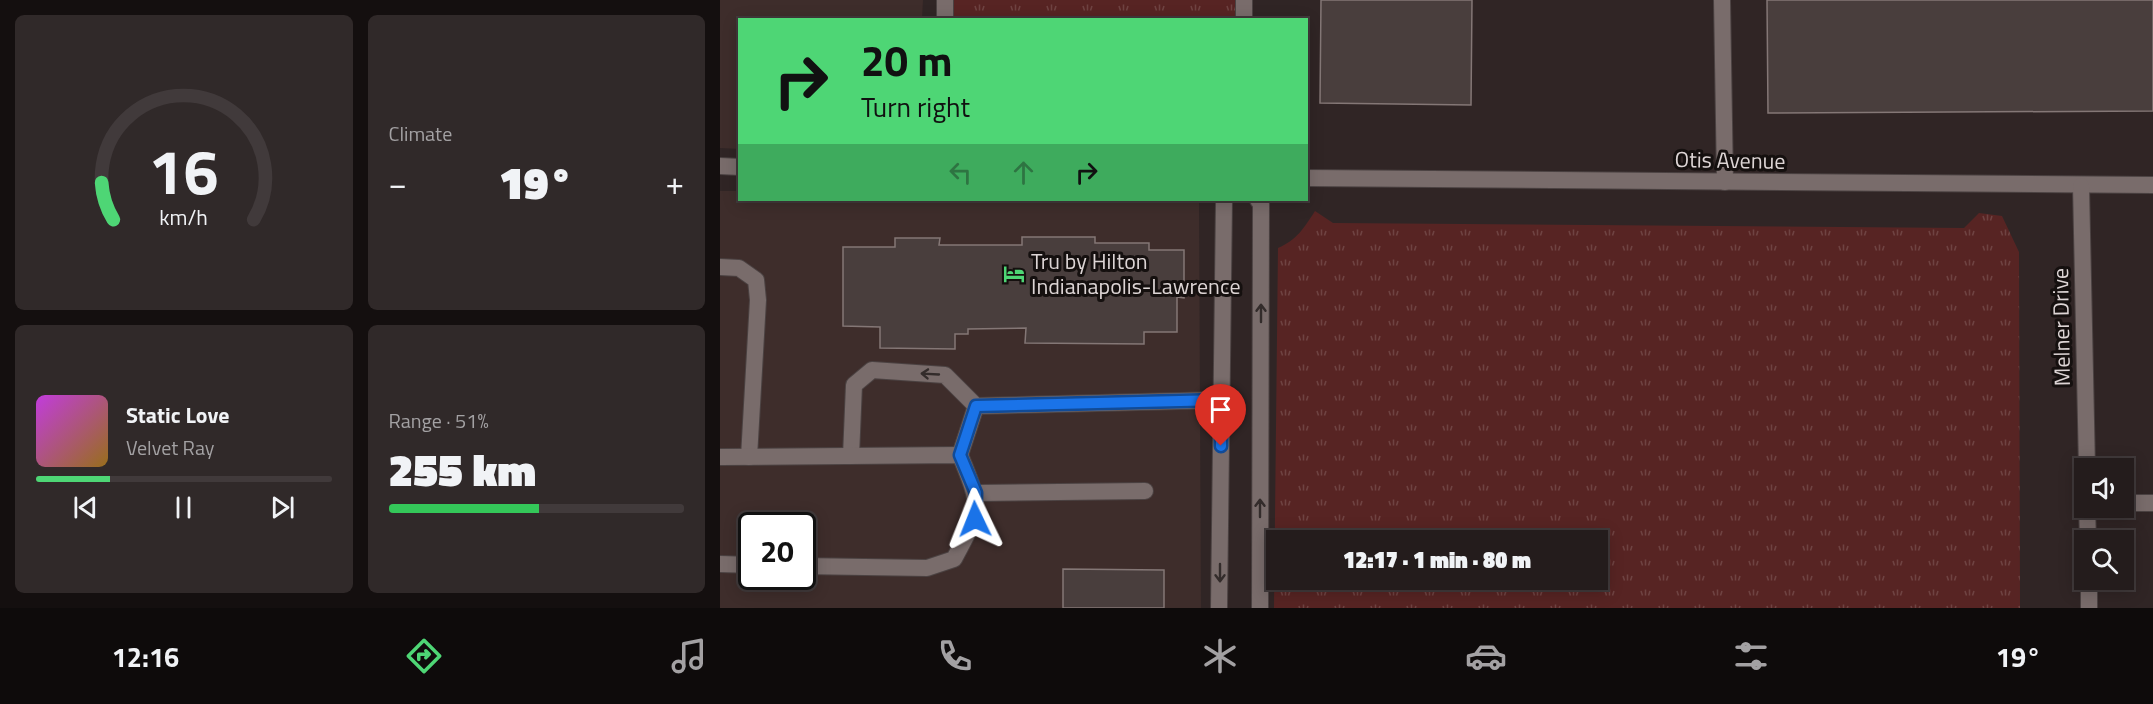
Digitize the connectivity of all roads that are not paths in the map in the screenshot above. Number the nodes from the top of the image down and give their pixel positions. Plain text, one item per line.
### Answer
1 (945, 0) edge
2 (1244, 0) edge
3 (1722, 0) edge
4 (945, 18) edge
5 (1244, 18) edge
6 (720, 166) edge
7 (738, 167) edge
8 (1308, 178) edge
9 (1725, 182) junction
10 (2153, 185) edge
11 (2081, 186) junction
12 (1224, 201) edge
13 (1259, 201) edge
14 (720, 267) edge
15 (1221, 400) junction
16 (976, 406) junction
17 (960, 455) junction
18 (851, 456) junction
19 (720, 457) edge
20 (749, 457) junction
21 (2087, 458) edge
22 (1145, 490) dead end
23 (976, 493) junction
24 (2134, 503) edge
25 (2153, 503) edge
26 (720, 564) edge
27 (738, 565) edge
28 (816, 566) edge
29 (2089, 590) edge
30 (1219, 608) edge
31 (1260, 608) edge
32 (2090, 608) edge

1 - 4 street
2 - 5 street
3 - 9 street
6 - 7 street
8 - 9 street, Otis Avenue
9 - 11 street, Otis Avenue
10 - 11 street, Otis Avenue
11 - 21 street, Melner Drive
12 - 15 street
31 -> 13 street
14 - 20 street
15 - 16 street
15 -> 30 street
16 - 17 street
16 -> 18 street
17 - 18 street
17 - 23 street
18 - 20 street
19 - 20 street
22 - 23 street
23 - 28 street
24 - 25 street
26 - 27 street
29 - 32 street

